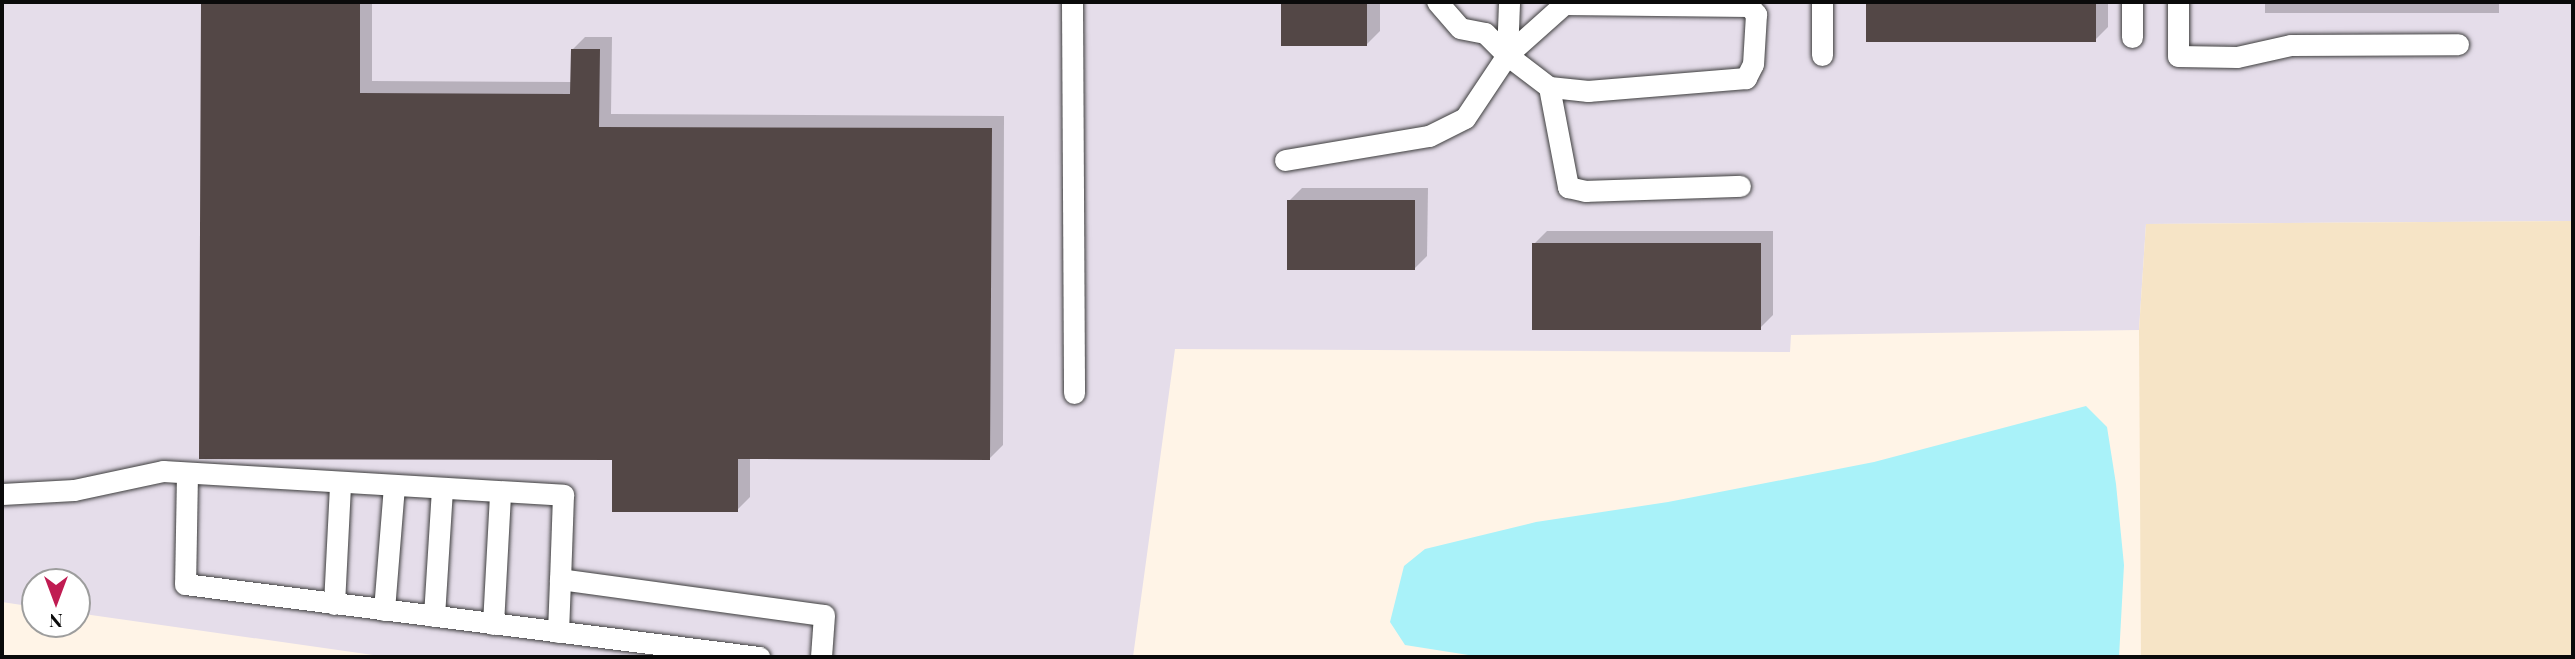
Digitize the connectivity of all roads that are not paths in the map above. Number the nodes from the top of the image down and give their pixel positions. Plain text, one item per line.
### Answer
1 (1072, 2) edge
2 (1509, 2) edge
3 (1822, 2) edge
4 (2132, 2) edge
5 (2178, 2) edge
6 (1441, 4) edge
7 (2132, 37) dead end
8 (2458, 44) dead end
9 (1507, 55) junction
10 (1822, 55) dead end
11 (1549, 87) junction
12 (1285, 160) dead end
13 (1740, 187) dead end
14 (1074, 393) dead end
15 (187, 474) junction
16 (340, 484) junction
17 (394, 487) junction
18 (442, 490) junction
19 (2, 494) edge
20 (500, 494) junction
21 (560, 579) junction
22 (334, 604) junction
23 (384, 610) junction
24 (434, 616) junction
25 (493, 624) junction
26 (558, 632) junction
27 (759, 657) edge
28 (821, 657) edge

1 - 14 street
2 - 9 street
3 - 10 street
4 - 7 street
5 - 8 street
6 - 9 street
9 - 11 street
9 - 11 street
9 - 12 street
11 - 13 street
15 - 16 street
15 - 19 street
15 - 22 street
16 - 17 street
16 - 22 street
17 - 18 street
17 - 23 street
18 - 20 street
18 - 24 street
20 - 21 street
20 - 25 street
21 - 26 street
21 - 28 street
22 - 23 street
23 - 24 street
24 - 25 street
25 - 26 street
26 - 27 street

